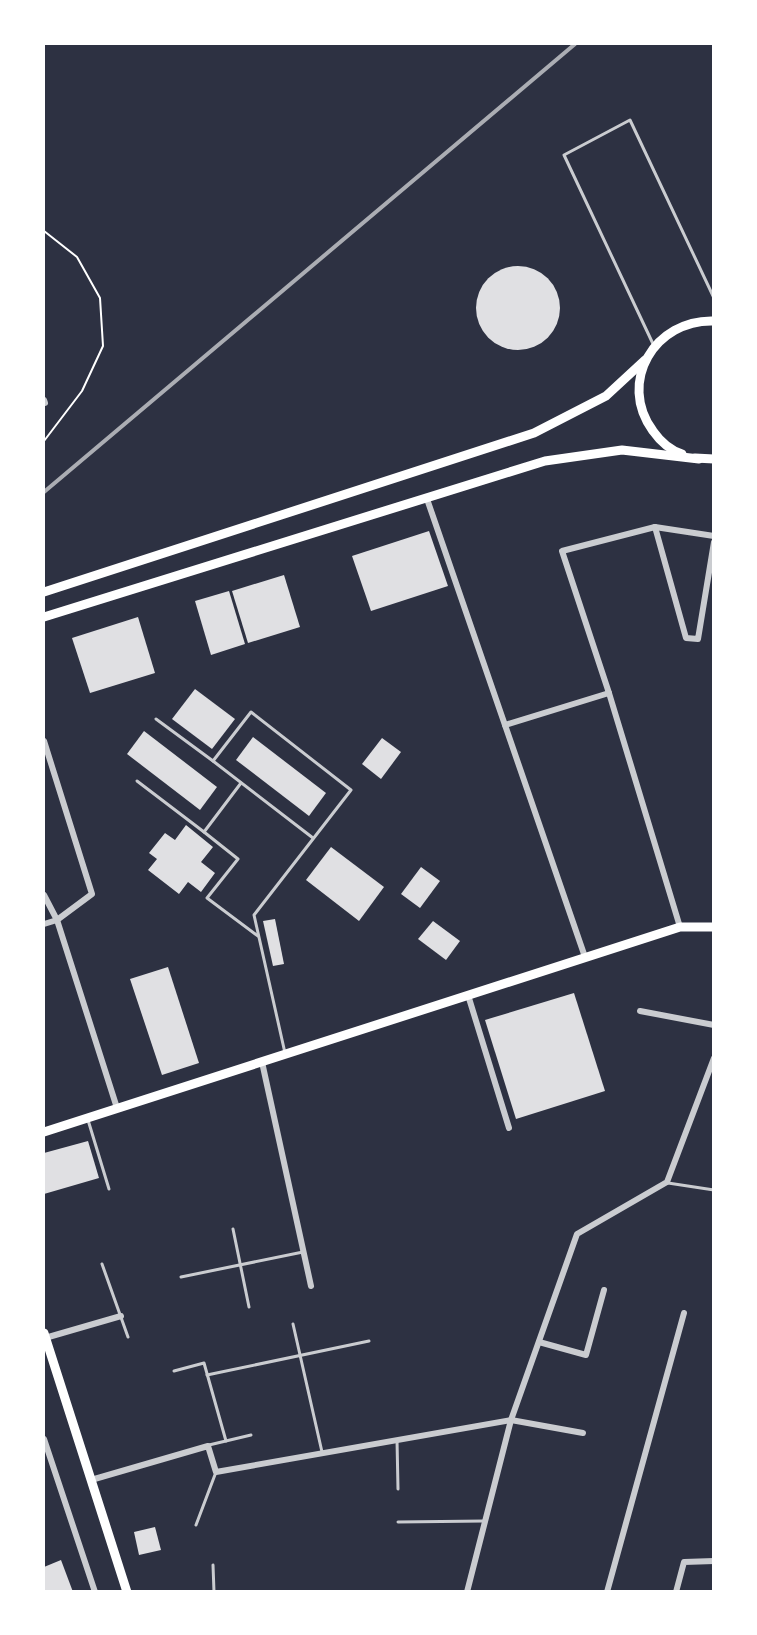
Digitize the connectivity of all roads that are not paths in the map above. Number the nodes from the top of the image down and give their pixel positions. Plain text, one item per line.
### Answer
1 (714, 298) edge
2 (714, 321) edge
3 (654, 346) junction
4 (645, 360) junction
5 (699, 459) junction
6 (714, 459) edge
7 (427, 499) junction
8 (656, 527) junction
9 (714, 536) edge
10 (714, 542) edge
11 (44, 592) edge
12 (44, 617) edge
13 (609, 693) junction
14 (156, 719) dead end
15 (505, 725) junction
16 (44, 741) edge
17 (213, 761) junction
18 (137, 781) dead end
19 (241, 783) junction
20 (204, 832) junction
21 (313, 838) junction
22 (44, 895) edge
23 (57, 920) junction
24 (44, 924) edge
25 (680, 927) junction
26 (714, 927) edge
27 (258, 936) junction
28 (585, 957) junction
29 (468, 995) junction
30 (640, 1011) dead end
31 (714, 1024) edge
32 (286, 1054) junction
33 (714, 1058) edge
34 (262, 1062) junction
35 (117, 1108) junction
36 (87, 1118) junction
37 (509, 1128) dead end
38 (44, 1132) edge
39 (667, 1182) junction
40 (110, 1189) dead end
41 (714, 1190) edge
42 (232, 1229) dead end
43 (303, 1252) junction
44 (102, 1264) dead end
45 (240, 1265) junction
46 (181, 1277) dead end
47 (311, 1286) dead end
48 (604, 1290) dead end
49 (249, 1307) dead end
50 (684, 1313) dead end
51 (121, 1316) junction
52 (293, 1324) dead end
53 (44, 1336) edge
54 (128, 1337) dead end
55 (369, 1341) dead end
56 (539, 1342) junction
57 (300, 1355) junction
58 (174, 1371) dead end
59 (207, 1375) junction
60 (511, 1420) junction
61 (583, 1433) dead end
62 (251, 1435) dead end
63 (44, 1439) edge
64 (397, 1440) junction
65 (226, 1441) junction
66 (208, 1446) junction
67 (322, 1453) junction
68 (216, 1472) junction
69 (91, 1480) junction
70 (398, 1490) dead end
71 (486, 1521) junction
72 (398, 1522) dead end
73 (196, 1525) dead end
74 (714, 1561) edge
75 (213, 1565) dead end
76 (95, 1592) edge
77 (127, 1592) edge
78 (214, 1592) edge
79 (467, 1592) edge
80 (607, 1592) edge
81 (676, 1592) edge

1 - 3 lane
2 - 3 main road
3 - 4 main road
4 - 5 main road
4 - 11 main road
5 - 6 main road
5 - 7 main road
7 - 12 main road
7 - 15 street
8 - 9 street
8 - 10 street
8 - 13 street
13 - 15 street
13 - 25 street
14 - 17 lane
15 - 28 street
16 - 23 street
17 - 19 lane
17 - 21 lane
18 - 20 lane
19 - 20 lane
19 - 21 lane
20 - 27 lane
21 - 27 lane
22 - 23 street
23 - 24 street
23 - 35 street
25 - 26 main road
25 - 28 main road
27 - 32 lane
28 - 29 main road
29 - 32 main road
29 - 37 street
30 - 31 street
32 - 34 main road
33 - 39 street
34 - 35 main road
34 - 43 street
35 - 36 main road
36 - 38 main road
36 - 40 lane
39 - 41 lane
39 - 56 street
42 - 45 lane
43 - 45 lane
43 - 47 street
44 - 51 lane
45 - 46 lane
45 - 49 lane
48 - 56 street
50 - 80 street
51 - 53 street
51 - 54 lane
52 - 57 lane
53 - 69 main road
55 - 57 lane
56 - 60 street
57 - 59 lane
57 - 67 lane
58 - 59 lane
59 - 65 lane
60 - 61 street
60 - 64 street
60 - 71 street
62 - 65 lane
63 - 76 street
64 - 67 street
64 - 70 lane
65 - 66 lane
66 - 68 street
66 - 69 street
67 - 68 street
68 - 73 lane
69 - 77 main road
71 - 72 lane
71 - 79 street
74 - 81 street
75 - 78 lane

